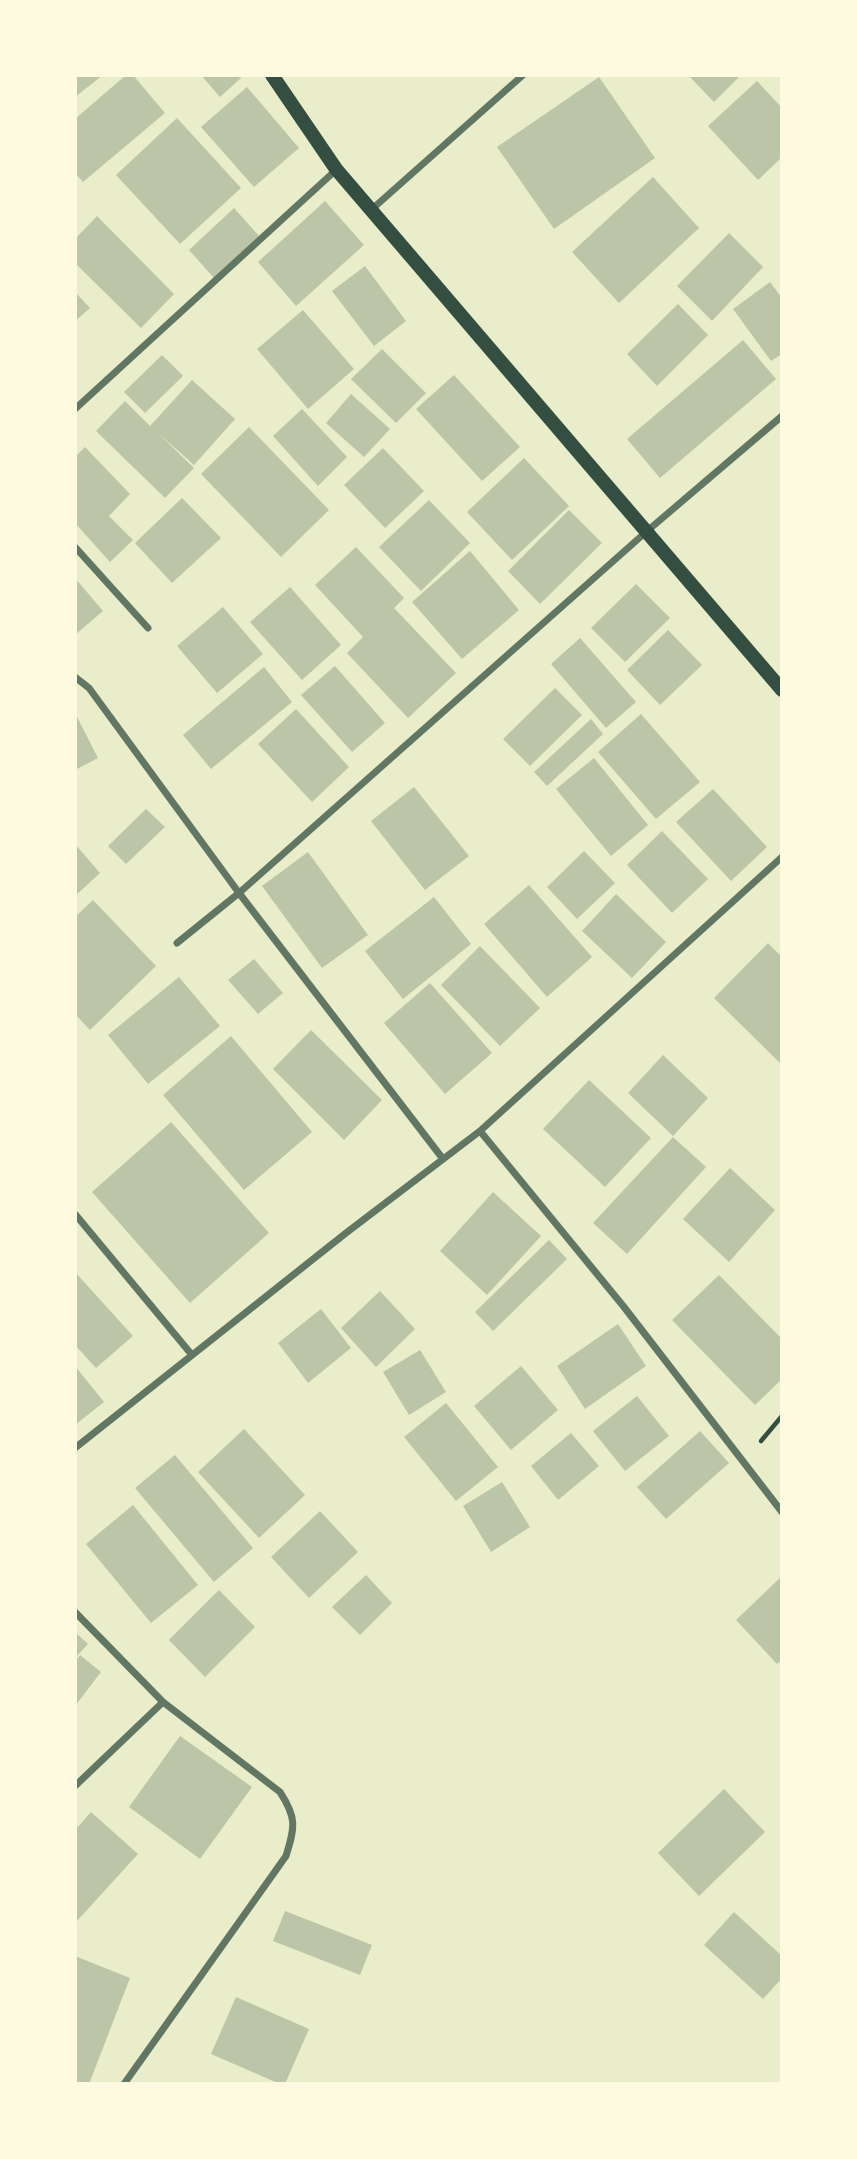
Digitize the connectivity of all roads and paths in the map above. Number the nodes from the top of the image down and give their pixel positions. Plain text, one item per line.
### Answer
1 (272, 75) edge
2 (523, 75) edge
3 (336, 169) junction
4 (371, 210) junction
5 (75, 409) edge
6 (782, 416) edge
7 (646, 531) junction
8 (75, 547) edge
9 (148, 628) dead end
10 (75, 677) edge
11 (782, 690) edge
12 (782, 857) edge
13 (239, 893) junction
14 (177, 943) dead end
15 (480, 1131) junction
16 (443, 1159) junction
17 (75, 1214) edge
18 (192, 1355) junction
19 (75, 1448) edge
20 (782, 1512) edge
21 (75, 1612) edge
22 (163, 1702) junction
23 (75, 1786) edge
24 (124, 2084) edge

1 - 3 main road
2 - 4 street
3 - 4 main road
3 - 5 street
4 - 7 main road
6 - 7 street
7 - 11 main road
7 - 13 street
8 - 9 street
10 - 13 street
12 - 15 street
13 - 14 street
13 - 16 street
15 - 16 street
15 - 20 street
16 - 18 street
17 - 18 street
18 - 19 street
21 - 22 street
22 - 23 street
22 - 24 street

